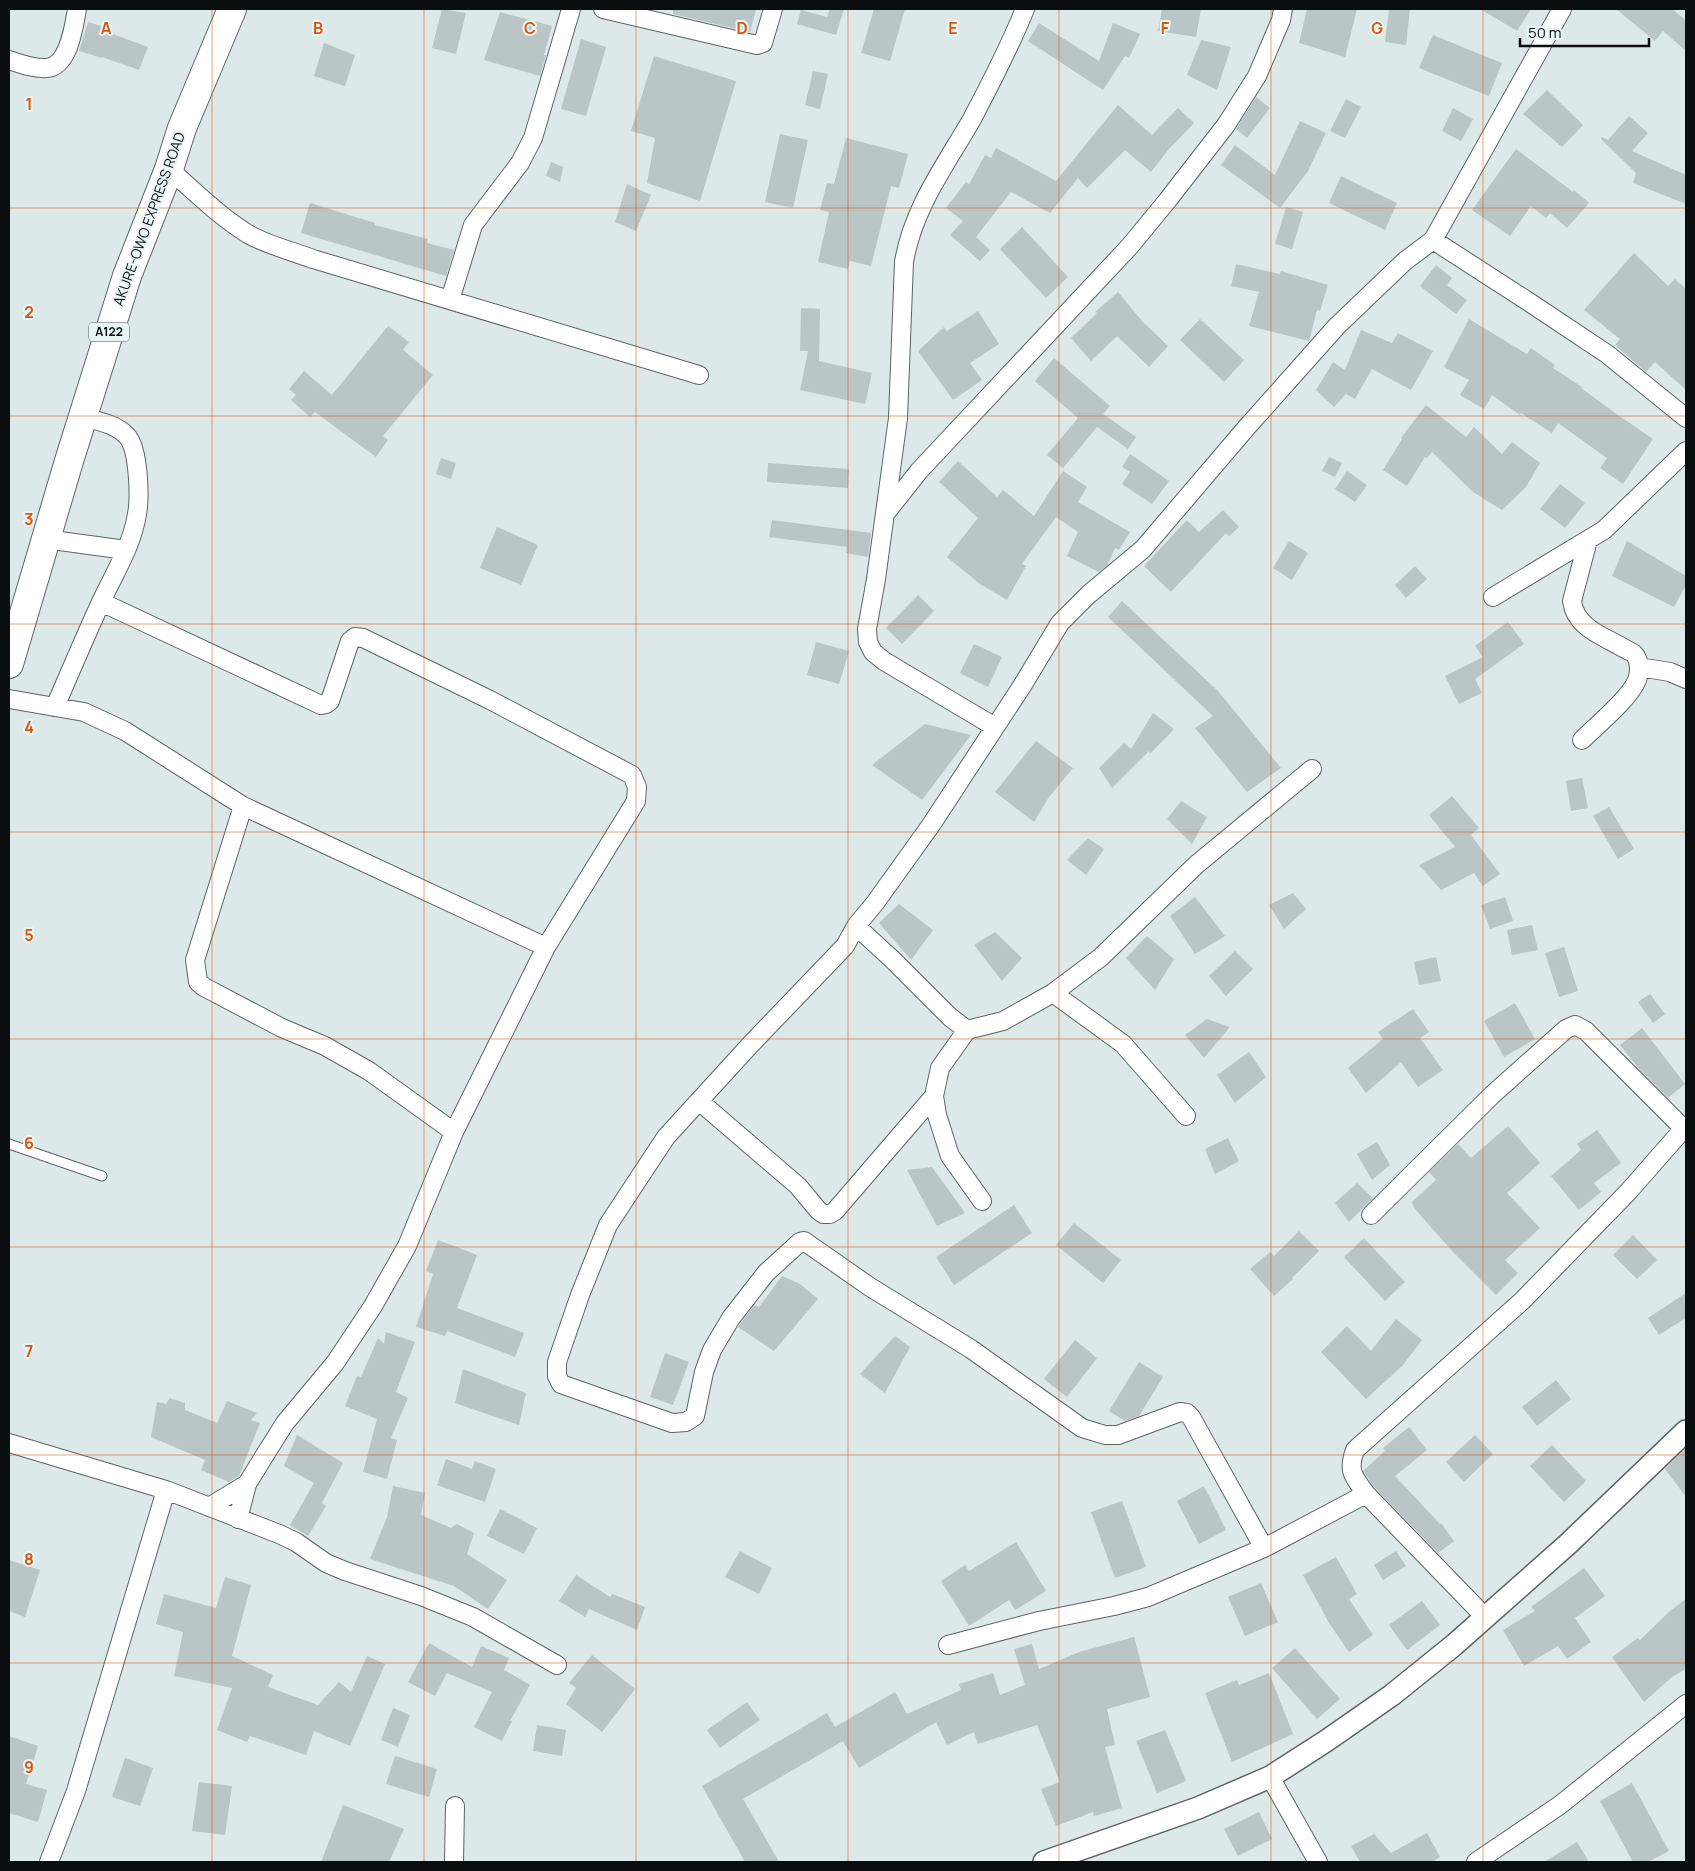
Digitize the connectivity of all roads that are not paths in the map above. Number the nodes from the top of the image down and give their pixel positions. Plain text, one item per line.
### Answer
1 (77, 9) edge
2 (232, 9) edge
3 (571, 9) edge
4 (603, 9) edge
5 (773, 9) edge
6 (1025, 9) edge
7 (1283, 9) edge
8 (1562, 9) edge
9 (622, 11) edge
10 (9, 60) edge
11 (169, 169) junction
12 (1433, 240) junction
13 (450, 300) junction
14 (699, 375) dead end
15 (83, 416) junction
16 (1686, 418) edge
17 (1686, 451) edge
18 (884, 514) junction
19 (45, 539) junction
20 (1588, 540) junction
21 (126, 550) junction
22 (1493, 597) dead end
23 (101, 602) junction
24 (9, 664) edge
25 (1639, 667) junction
26 (1686, 679) edge
27 (9, 699) edge
28 (55, 707) junction
29 (995, 727) junction
30 (1582, 740) dead end
31 (1312, 768) dead end
32 (243, 806) junction
33 (856, 926) junction
34 (546, 947) junction
35 (1052, 993) junction
36 (967, 1030) junction
37 (934, 1096) junction
38 (699, 1101) junction
39 (1186, 1116) dead end
40 (1685, 1127) edge
41 (454, 1132) junction
42 (9, 1144) edge
43 (102, 1176) dead end
44 (982, 1201) dead end
45 (1371, 1215) dead end
46 (1686, 1431) edge
47 (9, 1443) edge
48 (247, 1484) junction
49 (166, 1490) junction
50 (1366, 1494) junction
51 (209, 1507) junction
52 (238, 1518) junction
53 (1264, 1548) junction
54 (1485, 1617) junction
55 (948, 1644) dead end
56 (557, 1665) dead end
57 (1686, 1704) edge
58 (1270, 1777) junction
59 (455, 1806) dead end
60 (1057, 1860) edge
61 (50, 1862) edge
62 (454, 1862) edge
63 (1318, 1862) edge
64 (1476, 1862) edge

1 - 10 street
2 - 11 highway, AKURE-OWO EXPRESS ROAD / A122
3 - 13 street
4 - 9 street
5 - 9 street
6 - 18 street
7 - 18 street
8 - 12 street
11 - 13 street
11 - 15 highway, AKURE-OWO EXPRESS ROAD / A122
12 - 16 street
12 - 29 street
13 - 14 street
15 - 19 highway, AKURE-OWO EXPRESS ROAD / A122
15 - 21 street
17 - 20 street
18 - 29 street
19 - 21 street
19 - 24 highway, AKURE-OWO EXPRESS ROAD / A122
20 - 22 street
20 - 25 street
21 - 23 street
23 - 28 street
23 - 34 street
25 - 26 street
25 - 30 street
27 - 28 street
28 - 32 street
29 - 33 street
31 - 35 street
32 - 34 street
32 - 41 street
33 - 36 street
33 - 38 street
34 - 41 street
35 - 36 street
35 - 39 street
36 - 37 street
37 - 38 street
37 - 44 street
38 - 53 street
40 - 45 street
40 - 50 street
41 - 48 street
42 - 43 lane
46 - 54 street
47 - 49 street
48 - 51 street
48 - 52 street
49 - 51 street
49 - 61 street
50 - 53 street
50 - 54 street
51 - 52 street
52 - 56 street
53 - 55 street
54 - 58 street
57 - 64 street
58 - 60 street
58 - 63 street
59 - 62 street

